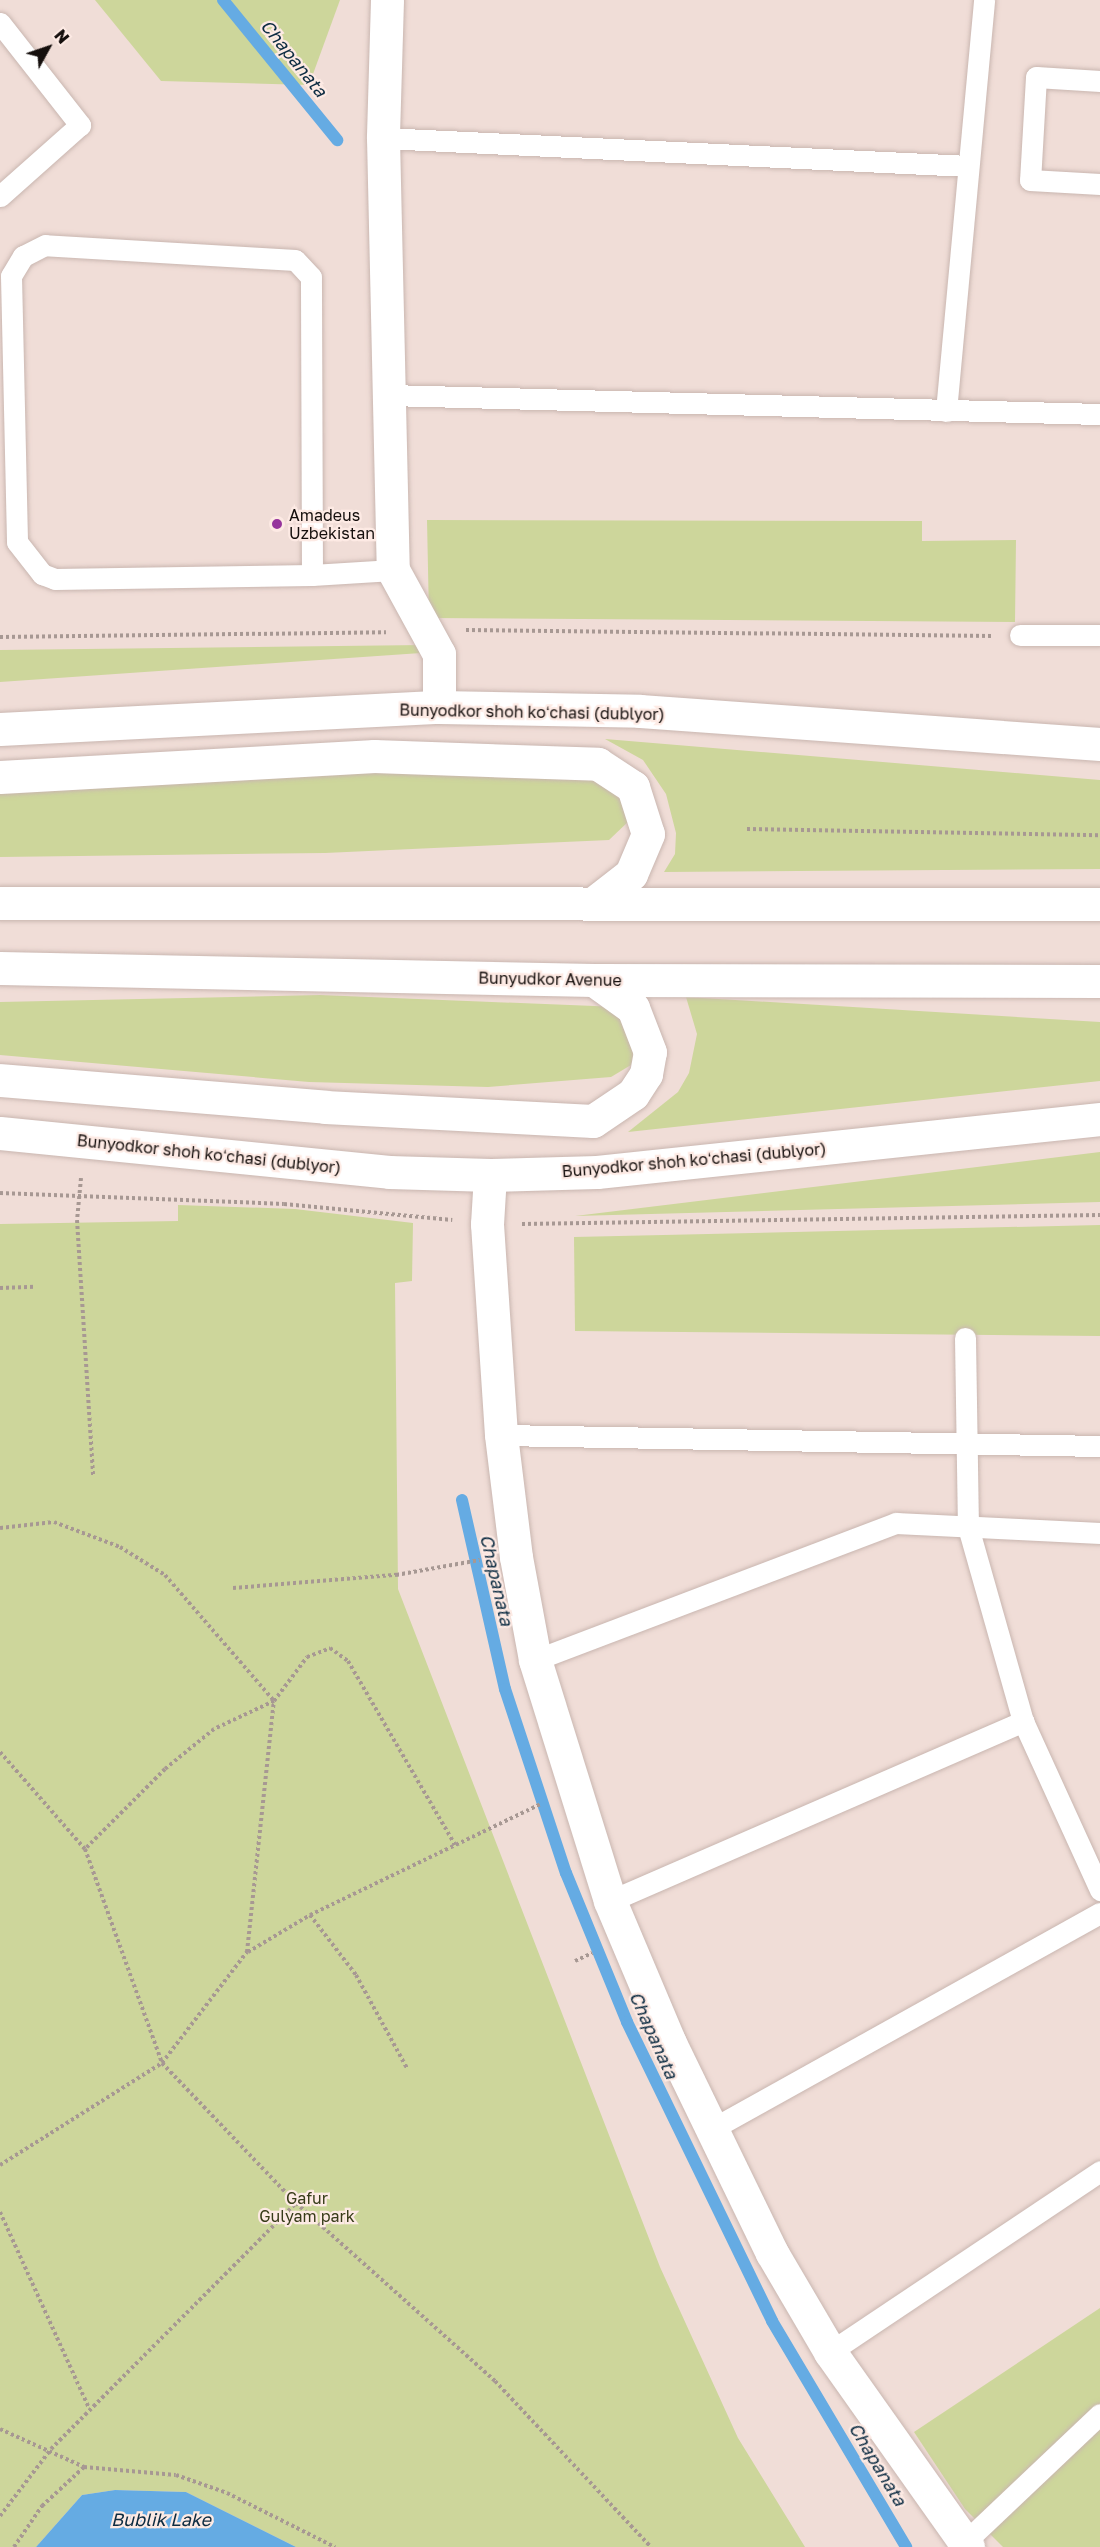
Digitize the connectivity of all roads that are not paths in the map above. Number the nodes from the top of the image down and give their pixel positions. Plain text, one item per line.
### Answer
1 (387, 0) edge
2 (984, 0) edge
3 (0, 22) edge
4 (1100, 81) edge
5 (383, 138) junction
6 (967, 166) junction
7 (1100, 184) edge
8 (0, 196) edge
9 (388, 395) junction
10 (946, 411) junction
11 (1100, 414) edge
12 (393, 570) junction
13 (312, 575) junction
14 (1020, 635) road end
15 (1100, 635) edge
16 (439, 707) junction
17 (0, 729) edge
18 (1100, 744) edge
19 (0, 777) edge
20 (596, 902) junction
21 (0, 903) edge
22 (1100, 904) edge
23 (0, 968) edge
24 (594, 980) junction
25 (1100, 981) edge
26 (0, 1080) edge
27 (1100, 1119) edge
28 (0, 1133) edge
29 (490, 1175) junction
30 (965, 1338) dead end
31 (501, 1435) junction
32 (967, 1444) junction
33 (1100, 1446) edge
34 (968, 1527) junction
35 (1100, 1533) edge
36 (535, 1660) junction
37 (1023, 1721) junction
38 (1100, 1890) edge
39 (610, 1901) junction
40 (1100, 1912) edge
41 (710, 2130) junction
42 (1100, 2171) edge
43 (830, 2352) junction
44 (1100, 2414) edge
45 (966, 2545) edge

1 - 5 street
2 - 6 lane
3 - 8 lane
4 - 7 lane
5 - 6 lane
5 - 9 street
6 - 10 lane
9 - 10 lane
9 - 12 street
10 - 11 lane
12 - 13 lane
12 - 16 street
13 - 13 lane
14 - 15 lane
16 - 17 street, Bunyodkor shoh koʻchasi (dublyor)
16 - 18 street, Bunyodkor shoh koʻchasi (dublyor)
19 - 20 street
20 - 21 street
20 - 22 street
23 - 24 street, Bunyudkor Avenue
24 - 25 street, Bunyudkor Avenue
24 - 26 street
27 - 29 street, Bunyodkor shoh koʻchasi (dublyor)
28 - 29 street, Bunyodkor shoh koʻchasi (dublyor)
29 - 31 street
30 - 32 lane
31 - 32 lane
31 - 36 street
32 - 33 lane
32 - 34 lane
34 - 35 lane
34 - 36 lane
34 - 37 lane
36 - 39 street
37 - 38 lane
37 - 39 lane
39 - 41 street
40 - 41 lane
41 - 43 street
42 - 43 lane
43 - 45 street
44 - 45 lane

